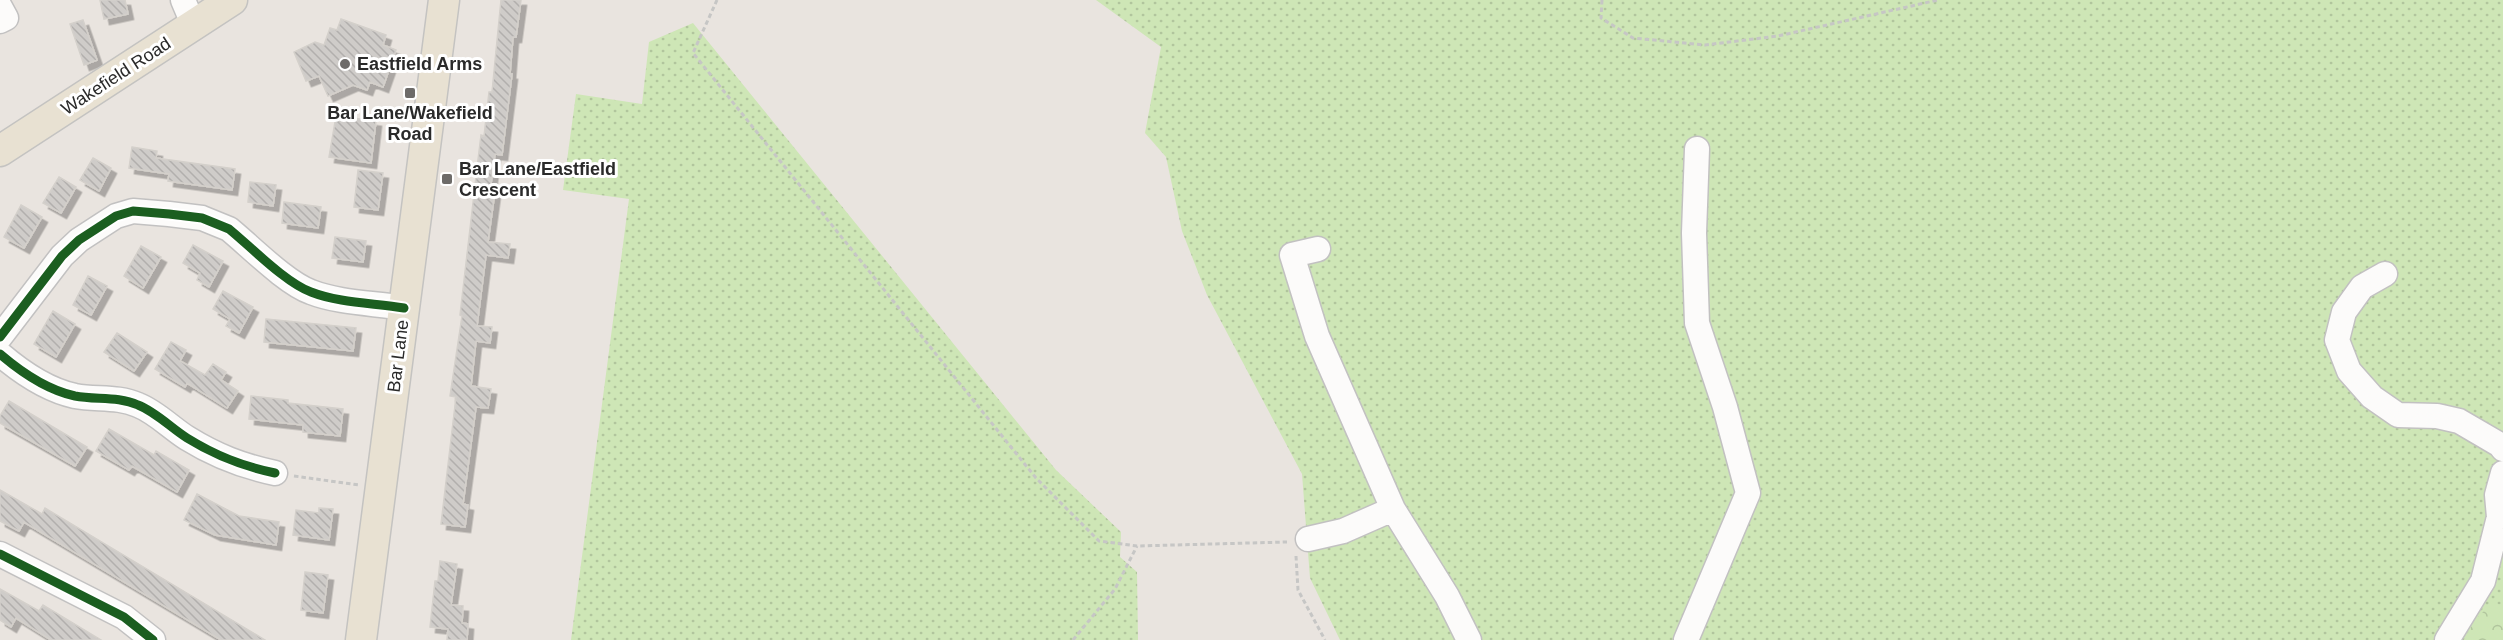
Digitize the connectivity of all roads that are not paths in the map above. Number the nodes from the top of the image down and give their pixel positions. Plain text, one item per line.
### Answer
1 (232, 0) edge
2 (444, 0) edge
3 (0, 7) edge
4 (188, 13) edge
5 (0, 21) edge
6 (1697, 149) dead end
7 (0, 151) edge
8 (1318, 249) dead end
9 (2385, 274) dead end
10 (404, 308) junction
11 (0, 337) edge
12 (0, 354) edge
13 (2503, 449) edge
14 (275, 473) road end
15 (2503, 473) edge
16 (1393, 509) junction
17 (2501, 515) edge
18 (1300, 545) road end
19 (0, 554) edge
20 (153, 640) edge
21 (361, 640) edge
22 (1469, 640) edge
23 (1686, 640) edge
24 (2446, 640) edge

1 - 4 main road, Wakefield Road
2 - 10 main road, Bar Lane
3 - 5 street
4 - 7 main road, Wakefield Road
6 - 23 street
8 - 16 street
9 - 13 street
10 - 11 street
10 - 21 main road, Bar Lane
12 - 14 street
15 - 17 street
16 - 18 street
16 - 22 street
17 - 24 street
19 - 20 street

